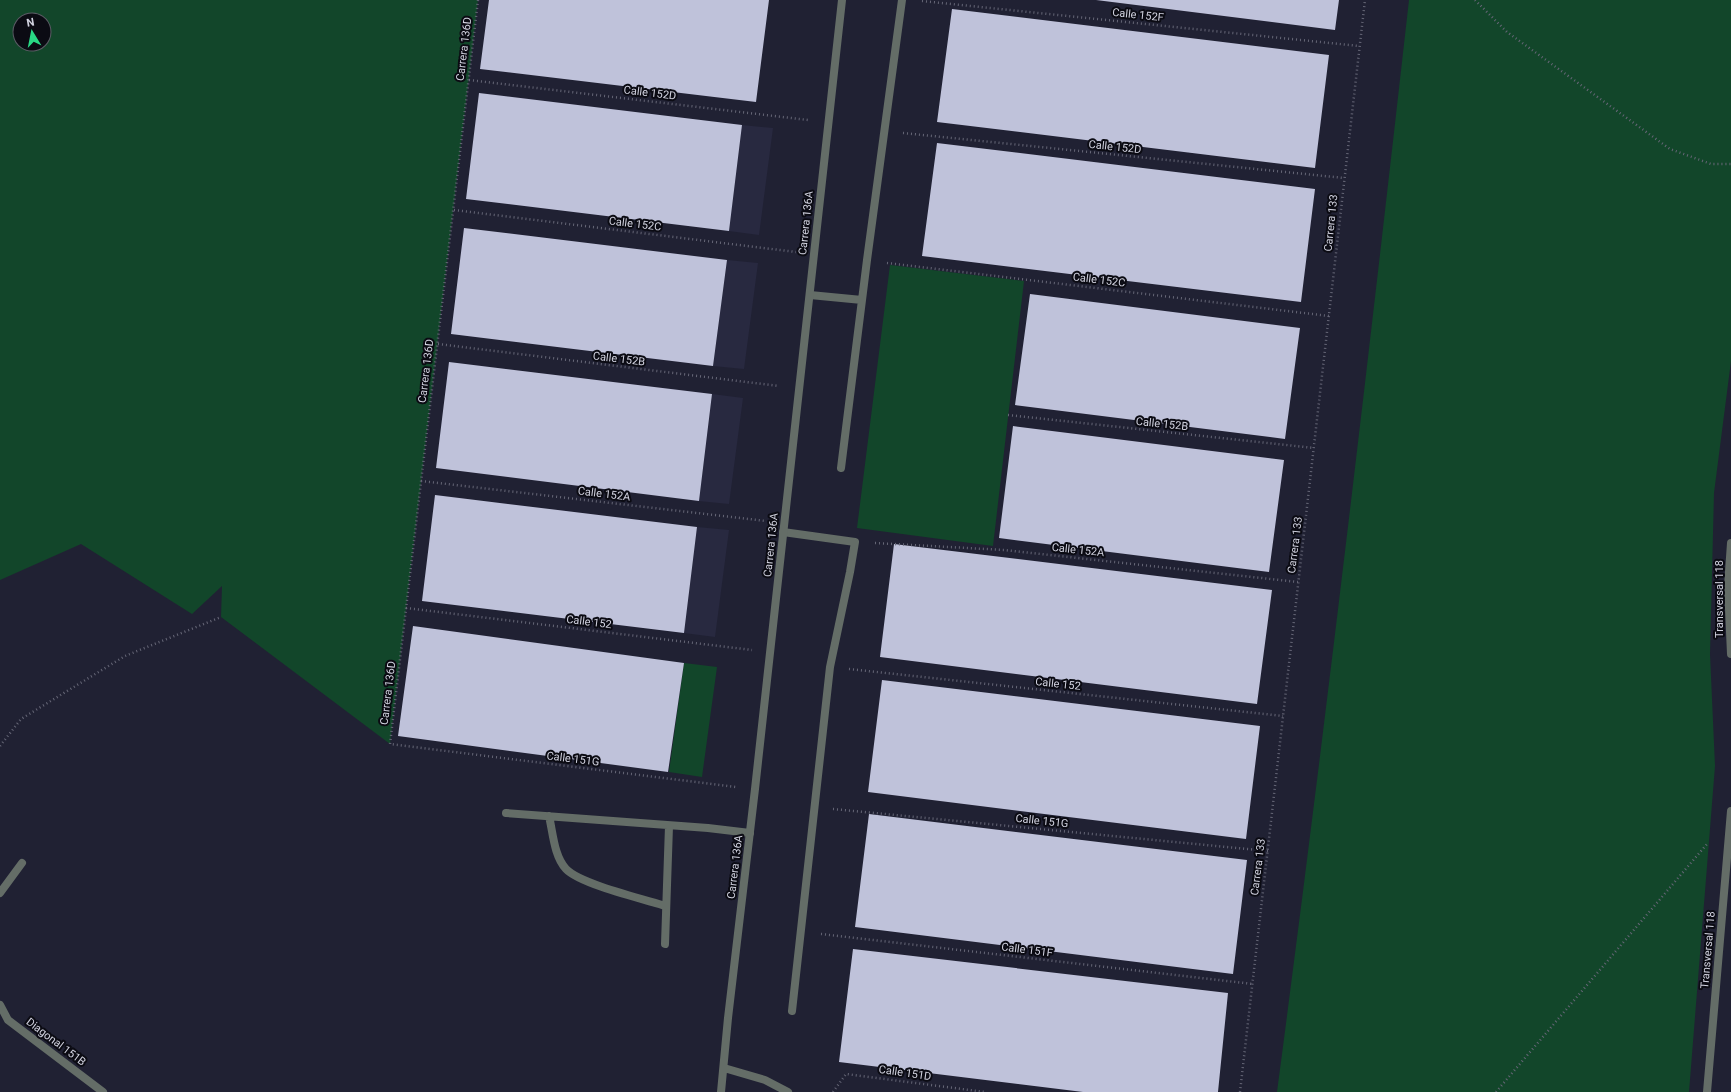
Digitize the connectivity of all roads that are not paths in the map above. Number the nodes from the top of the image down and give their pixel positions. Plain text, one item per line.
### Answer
1 (842, 0) edge
2 (902, 0) edge
3 (810, 295) junction
4 (862, 300) junction
5 (841, 468) dead end
6 (783, 532) junction
7 (1731, 543) edge
8 (1731, 654) edge
9 (1731, 811) edge
10 (506, 813) dead end
11 (549, 816) junction
12 (670, 826) junction
13 (750, 833) junction
14 (22, 863) dead end
15 (0, 893) edge
16 (666, 906) junction
17 (665, 944) dead end
18 (0, 1005) edge
19 (792, 1011) dead end
20 (724, 1068) junction
21 (103, 1092) edge
22 (721, 1092) edge
23 (788, 1092) edge
24 (1707, 1092) edge

1 - 3 street, Carrera 136A
2 - 4 street
3 - 4 street
3 - 6 street, Carrera 136A
4 - 5 street
6 - 13 street, Carrera 136A
6 - 19 street
7 - 8 street, Transversal 118
9 - 24 street, Transversal 118
10 - 11 street
11 - 12 street
11 - 16 street
12 - 13 street
12 - 16 street
13 - 20 street, Carrera 136A
14 - 15 street
16 - 17 street
18 - 21 street, Diagonal 151B
20 - 22 street, Carrera 136A
20 - 23 street

